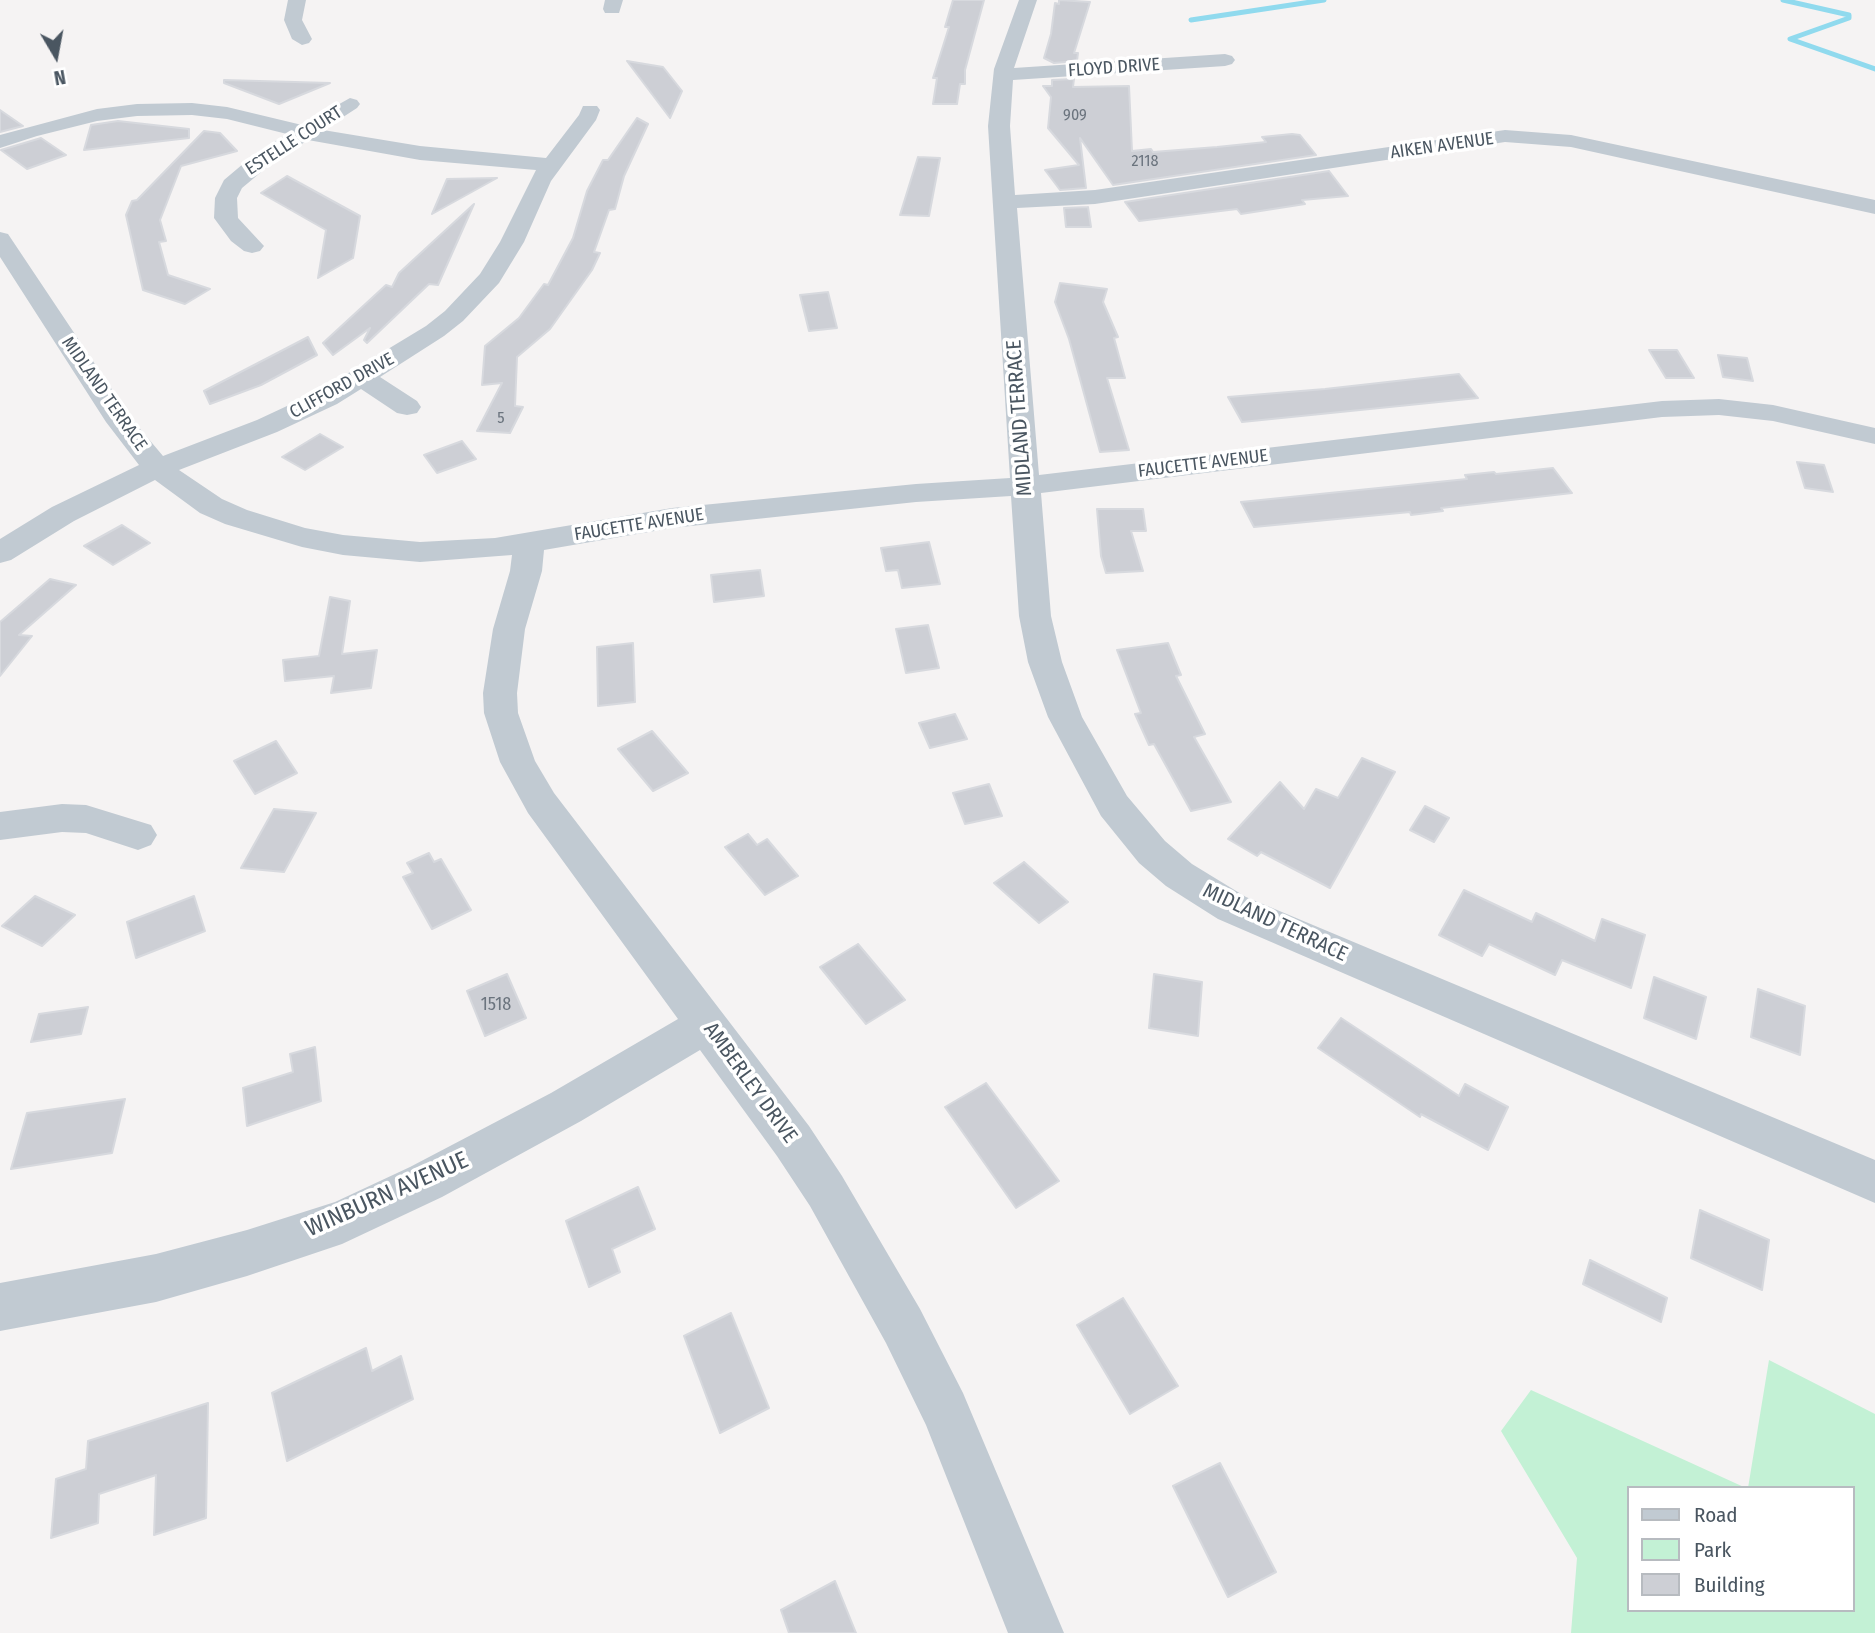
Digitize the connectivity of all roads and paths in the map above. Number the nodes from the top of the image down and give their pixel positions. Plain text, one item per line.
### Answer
1 (297, 0) edge
2 (1028, 0) edge
3 (302, 39) dead end
4 (1226, 60) dead end
5 (1003, 75) junction
6 (350, 104) dead end
7 (590, 110) dead end
8 (306, 132) junction
9 (0, 142) edge
10 (550, 165) junction
11 (1005, 202) junction
12 (1875, 207) edge
13 (0, 239) edge
14 (253, 246) dead end
15 (363, 378) junction
16 (407, 407) dead end
17 (1875, 436) edge
18 (158, 467) junction
19 (1024, 486) junction
20 (529, 544) junction
21 (0, 553) edge
22 (0, 826) edge
23 (138, 835) dead end
24 (707, 1024) junction
25 (1875, 1182) edge
26 (0, 1307) edge
27 (1036, 1633) edge

1 - 3 street
2 - 5 street, MIDLAND TERRACE
4 - 5 street, FLOYD DRIVE
5 - 11 street, MIDLAND TERRACE
6 - 8 street, ESTELLE COURT
7 - 10 street, CLIFFORD DRIVE
8 - 9 street
8 - 10 street
8 - 14 street, ESTELLE COURT
10 - 15 street, CLIFFORD DRIVE
11 - 12 street, AIKEN AVENUE
11 - 19 street, MIDLAND TERRACE
13 - 18 street, MIDLAND TERRACE
15 - 16 street
15 - 18 street, CLIFFORD DRIVE
17 - 19 street, FAUCETTE AVENUE
18 - 20 street, MIDLAND TERRACE
18 - 21 street, CLIFFORD DRIVE
19 - 20 street, FAUCETTE AVENUE
19 - 25 street, MIDLAND TERRACE
20 - 24 street, AMBERLEY DRIVE
22 - 23 street
24 - 26 street, WINBURN AVENUE
24 - 27 street, AMBERLEY DRIVE

